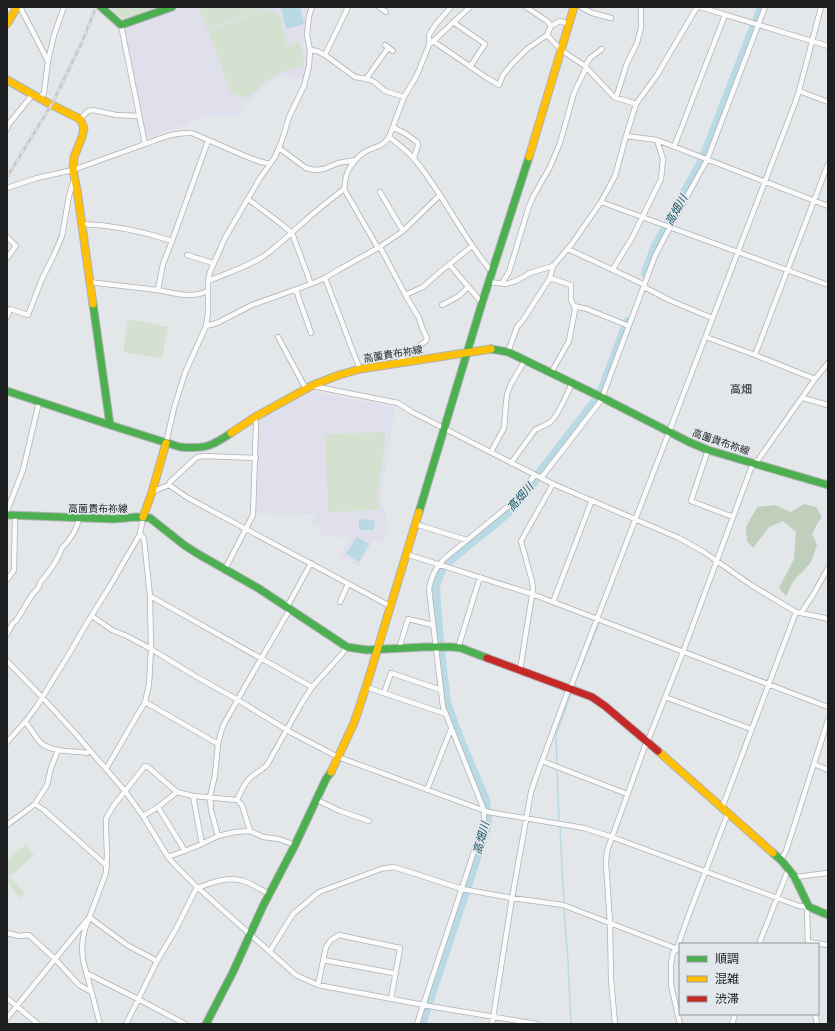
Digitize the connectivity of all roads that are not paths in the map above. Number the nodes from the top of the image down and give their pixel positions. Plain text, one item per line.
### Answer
1 (17, 7) edge
2 (20, 7) edge
3 (64, 7) edge
4 (101, 7) edge
5 (172, 7) edge
6 (348, 7) edge
7 (379, 7) edge
8 (451, 7) edge
9 (470, 7) edge
10 (526, 7) edge
11 (574, 7) edge
12 (581, 7) edge
13 (641, 7) edge
14 (699, 7) edge
15 (765, 7) edge
16 (821, 7) edge
17 (311, 8) edge
18 (386, 12) dead end
19 (725, 15) junction
20 (611, 18) dead end
21 (8, 19) edge
22 (453, 22) junction
23 (569, 24) junction
24 (121, 25) junction
25 (758, 25) junction
26 (551, 26) junction
27 (547, 35) junction
28 (434, 41) junction
29 (812, 41) junction
30 (429, 45) junction
31 (828, 46) edge
32 (389, 48) dead end
33 (602, 48) dead end
34 (310, 50) junction
35 (561, 50) junction
36 (325, 55) junction
37 (48, 61) junction
38 (470, 67) junction
39 (585, 67) junction
40 (366, 79) junction
41 (7, 80) edge
42 (799, 91) junction
43 (33, 94) junction
44 (404, 97) junction
45 (40, 98) junction
46 (616, 98) junction
47 (828, 102) edge
48 (636, 104) junction
49 (139, 116) junction
50 (80, 119) junction
51 (8, 126) edge
52 (393, 127) junction
53 (626, 136) junction
54 (389, 137) junction
55 (656, 140) junction
56 (208, 141) junction
57 (145, 144) junction
58 (674, 147) junction
59 (279, 148) junction
60 (414, 158) junction
61 (705, 159) junction
62 (356, 160) junction
63 (270, 164) junction
64 (828, 164) edge
65 (73, 170) junction
66 (74, 177) junction
67 (765, 181) junction
68 (7, 188) edge
69 (344, 190) junction
70 (380, 192) dead end
71 (440, 195) junction
72 (248, 199) junction
73 (814, 200) junction
74 (601, 202) junction
75 (828, 206) edge
76 (643, 217) junction
77 (81, 224) junction
78 (668, 226) junction
79 (403, 231) junction
80 (292, 233) junction
81 (7, 238) edge
82 (172, 241) junction
83 (472, 246) junction
84 (379, 247) junction
85 (568, 249) junction
86 (738, 252) junction
87 (186, 255) dead end
88 (8, 256) edge
89 (213, 263) junction
90 (449, 264) junction
91 (553, 266) junction
92 (613, 269) junction
93 (788, 270) junction
94 (492, 272) junction
95 (325, 278) junction
96 (550, 278) junction
97 (208, 281) junction
98 (89, 282) junction
99 (489, 282) junction
100 (502, 283) junction
101 (311, 284) junction
102 (643, 285) junction
103 (828, 285) edge
104 (468, 287) junction
105 (158, 290) junction
106 (296, 290) junction
107 (208, 291) junction
108 (406, 295) junction
109 (482, 303) junction
110 (442, 305) dead end
111 (574, 306) junction
112 (7, 317) edge
113 (712, 318) junction
114 (627, 325) junction
115 (206, 326) junction
116 (311, 333) dead end
117 (278, 337) dead end
118 (706, 337) junction
119 (468, 352) junction
120 (508, 352) junction
121 (755, 355) junction
122 (525, 360) junction
123 (396, 363) junction
124 (828, 363) edge
125 (360, 369) junction
126 (551, 373) junction
127 (815, 379) junction
128 (572, 383) junction
129 (310, 387) junction
130 (7, 391) edge
131 (602, 398) junction
132 (803, 398) junction
133 (40, 402) junction
134 (828, 406) edge
135 (255, 417) junction
136 (110, 425) junction
137 (445, 428) junction
138 (670, 432) junction
139 (166, 443) junction
140 (708, 450) junction
141 (491, 452) junction
142 (256, 458) junction
143 (512, 463) junction
144 (753, 463) junction
145 (538, 476) junction
146 (553, 484) junction
147 (169, 485) junction
148 (828, 485) edge
149 (152, 492) junction
150 (9, 499) edge
151 (592, 500) junction
152 (7, 511) edge
153 (7, 516) edge
154 (15, 516) junction
155 (143, 517) junction
156 (734, 517) junction
157 (79, 518) junction
158 (636, 519) junction
159 (415, 524) junction
160 (246, 529) junction
161 (140, 534) junction
162 (467, 540) junction
163 (406, 554) junction
164 (717, 561) junction
165 (311, 563) junction
166 (439, 564) junction
167 (828, 568) edge
168 (225, 569) junction
169 (480, 577) junction
170 (7, 580) edge
171 (348, 584) junction
172 (532, 594) junction
173 (150, 596) junction
174 (340, 602) dead end
175 (553, 602) junction
176 (390, 606) junction
177 (288, 608) junction
178 (798, 612) junction
179 (92, 616) junction
180 (598, 619) junction
181 (828, 620) edge
182 (433, 625) junction
183 (7, 634) edge
184 (347, 647) junction
185 (435, 647) junction
186 (458, 648) junction
187 (151, 649) junction
188 (399, 649) junction
189 (377, 650) junction
190 (683, 652) junction
191 (261, 659) junction
192 (7, 661) edge
193 (520, 670) junction
194 (768, 684) junction
195 (312, 687) junction
196 (366, 687) junction
197 (571, 689) junction
198 (441, 690) junction
199 (384, 693) junction
200 (42, 697) junction
201 (665, 697) junction
202 (238, 700) junction
203 (145, 702) junction
204 (828, 707) edge
205 (446, 714) junction
206 (828, 720) edge
207 (26, 722) junction
208 (287, 729) junction
209 (451, 729) junction
210 (751, 729) junction
211 (7, 742) edge
212 (647, 743) junction
213 (218, 744) junction
214 (58, 750) junction
215 (90, 751) junction
216 (338, 757) junction
217 (542, 761) junction
218 (814, 764) junction
219 (106, 769) junction
220 (828, 770) edge
221 (427, 790) junction
222 (126, 791) junction
223 (177, 792) junction
224 (627, 794) junction
225 (194, 796) junction
226 (210, 797) junction
227 (238, 800) junction
228 (317, 800) junction
229 (35, 804) junction
230 (158, 807) junction
231 (722, 808) junction
232 (486, 811) junction
233 (728, 813) junction
234 (143, 816) junction
235 (526, 819) junction
236 (369, 821) dead end
237 (7, 825) edge
238 (250, 831) junction
239 (218, 836) junction
240 (612, 836) junction
241 (202, 844) junction
242 (295, 845) junction
243 (185, 851) junction
244 (168, 857) junction
245 (781, 860) junction
246 (106, 866) junction
247 (788, 870) junction
248 (705, 872) junction
249 (828, 873) edge
250 (795, 877) junction
251 (197, 887) junction
252 (464, 890) junction
253 (270, 894) junction
254 (512, 898) junction
255 (777, 898) junction
256 (810, 907) junction
257 (828, 915) edge
258 (89, 917) junction
259 (610, 923) junction
260 (7, 933) edge
261 (250, 934) junction
262 (680, 943) edge
263 (759, 943) edge
264 (808, 943) edge
265 (678, 949) edge
266 (270, 951) junction
267 (55, 959) junction
268 (323, 960) junction
269 (157, 961) junction
270 (86, 974) junction
271 (395, 975) junction
272 (318, 985) junction
273 (90, 991) junction
274 (7, 998) edge
275 (138, 999) junction
276 (391, 999) junction
277 (426, 1005) junction
278 (17, 1006) junction
279 (493, 1016) junction
280 (7, 1018) edge
281 (38, 1024) edge
282 (100, 1024) edge
283 (126, 1024) edge
284 (185, 1024) edge
285 (206, 1024) edge
286 (417, 1024) edge
287 (492, 1024) edge
288 (537, 1024) edge
289 (615, 1024) edge
290 (680, 1024) edge

1 - 21 street
2 - 37 street
3 - 37 street
4 - 24 street
5 - 24 street
6 - 36 street
7 - 18 street
8 - 30 street
9 - 22 street
10 - 26 street
11 - 23 street
12 - 20 street
13 - 46 street
14 - 19 street
14 - 48 street
15 - 25 street
16 - 29 street
17 - 34 street
19 - 25 street
19 - 58 street
22 - 28 street
22 - 38 street
23 - 26 street
23 - 35 street
24 - 49 street
25 - 29 street
25 - 61 street
26 - 27 street
27 - 35 street
27 - 38 street
28 - 30 street
28 - 38 street
29 - 31 street
29 - 42 street
30 - 44 street
32 - 40 street
33 - 39 street
34 - 36 street
34 - 59 street
35 - 39 street
35 - 94 street
36 - 40 street
37 - 45 street
39 - 46 street
39 - 100 street
40 - 44 street
41 - 43 street
42 - 47 street
42 - 67 street
43 - 45 street
43 - 51 street
44 - 52 street
45 - 50 street
46 - 48 street
48 - 53 street
49 - 50 street
49 - 57 street
50 - 65 street
52 - 54 street
52 - 60 street
53 - 55 street
53 - 74 street
54 - 60 street
54 - 62 street
55 - 58 street
55 - 76 street
56 - 57 street
56 - 63 street
56 - 82 street
57 - 65 street
58 - 61 street
59 - 62 street
59 - 63 street
60 - 71 street
61 - 67 street
61 - 78 street
62 - 69 street
63 - 72 street
64 - 73 street
65 - 66 street
65 - 68 street
66 - 77 street
66 - 112 street
67 - 73 street
67 - 86 street
69 - 80 street
69 - 84 street
70 - 79 street
71 - 79 street
71 - 83 street
72 - 80 street
72 - 89 street
73 - 75 street
73 - 93 street
74 - 76 street
74 - 85 street
76 - 78 street
76 - 92 street
77 - 82 street
77 - 98 street
78 - 86 street
78 - 102 street
79 - 84 street
80 - 97 street
80 - 101 street
81 - 88 street
82 - 105 street
83 - 90 street
83 - 94 street
84 - 95 street
84 - 108 street
85 - 91 street
85 - 92 street
86 - 93 street
86 - 113 street
87 - 89 street
89 - 97 street
90 - 104 street
90 - 108 street
91 - 96 street
91 - 100 street
92 - 102 street
93 - 103 street
93 - 121 street
94 - 99 street
95 - 101 street
95 - 125 street
96 - 111 street
96 - 120 street
97 - 107 street
98 - 105 street
98 - 136 street
99 - 100 street
99 - 109 street
101 - 106 street
102 - 113 street
102 - 114 street
104 - 109 street
104 - 110 street
105 - 107 street
106 - 115 street
106 - 116 street
107 - 115 street
108 - 123 street
109 - 119 street
111 - 114 street
111 - 126 street
113 - 118 street
114 - 131 street
115 - 139 street
117 - 129 street
118 - 121 street
118 - 138 street
119 - 120 street, 高薗貴布祢線
119 - 123 street, 高薗貴布祢線
119 - 137 street
120 - 122 street, 高薗貴布祢線
121 - 127 street
122 - 126 street, 高薗貴布祢線
122 - 141 street
123 - 125 street, 高薗貴布祢線
124 - 127 street
125 - 129 street, 高薗貴布祢線
126 - 128 street, 高薗貴布祢線
127 - 132 street
128 - 131 street, 高薗貴布祢線
128 - 143 street
129 - 135 street, 高薗貴布祢線
129 - 137 street
130 - 133 street, 高薗貴布祢線
131 - 138 street, 高薗貴布祢線
131 - 145 street
132 - 134 street
132 - 144 street
133 - 136 street, 高薗貴布祢線
133 - 150 street
135 - 139 street, 高薗貴布祢線
135 - 142 street
136 - 139 street, 高薗貴布祢線
137 - 141 street
137 - 159 street
138 - 140 street, 高薗貴布祢線
138 - 158 street
139 - 149 street
140 - 144 street, 高薗貴布祢線
140 - 156 street
141 - 143 street
142 - 147 street
142 - 160 street
143 - 145 street
144 - 148 street, 高薗貴布祢線
144 - 156 street
145 - 146 street
145 - 162 street
146 - 151 street
146 - 172 street
147 - 149 street
147 - 160 street
149 - 155 street
150 - 152 street
151 - 158 street
151 - 175 street
153 - 154 street, 高薗貴布祢線
154 - 157 street, 高薗貴布祢線
154 - 170 street
155 - 157 street, 高薗貴布祢線
155 - 161 street
155 - 168 street
156 - 164 street
157 - 183 street
158 - 164 street
158 - 180 street
159 - 162 street
159 - 163 street
160 - 165 street
160 - 168 street
161 - 173 street
161 - 179 street
162 - 166 street
163 - 166 street
163 - 176 street
164 - 178 street
164 - 190 street
165 - 171 street
165 - 177 street
166 - 169 street
166 - 182 street
167 - 178 street
168 - 177 street
169 - 172 street
169 - 186 street
171 - 174 street
171 - 176 street
172 - 175 street
172 - 193 street
173 - 187 street
173 - 191 street
175 - 180 street
176 - 189 street
177 - 184 street
177 - 191 street
178 - 181 street
178 - 194 street
179 - 187 street
179 - 200 street
180 - 190 street
180 - 197 street
182 - 185 street
182 - 188 street
184 - 189 street
184 - 195 street
185 - 186 street
185 - 188 street
185 - 198 street
186 - 193 street
187 - 202 street
187 - 203 street
188 - 189 street
189 - 196 street
190 - 194 street
190 - 201 street
191 - 195 street
191 - 202 street
192 - 200 street
193 - 197 street
194 - 204 street
194 - 210 street
195 - 208 street
196 - 199 street
196 - 216 street
197 - 212 street
197 - 217 street
198 - 199 street
198 - 205 street
199 - 205 street
200 - 207 street
200 - 215 street
201 - 210 street
201 - 212 street
202 - 208 street
202 - 213 street
203 - 213 street
203 - 219 street
205 - 209 street
206 - 218 street
207 - 211 street
207 - 214 street
208 - 216 street
208 - 227 street
209 - 221 street
209 - 232 street
210 - 231 street
212 - 224 street
212 - 231 street
213 - 226 street
214 - 215 street
214 - 229 street
215 - 219 street
216 - 221 street
216 - 228 street
217 - 224 street
217 - 235 street
218 - 220 street
218 - 245 street
219 - 222 street
221 - 232 street
222 - 223 street
222 - 234 street
222 - 246 street
223 - 225 street
223 - 230 street
224 - 240 street
225 - 226 street
225 - 241 street
226 - 227 street
226 - 239 street
227 - 238 street
228 - 236 street
228 - 242 street
229 - 237 street
229 - 246 street
230 - 234 street
230 - 243 street
231 - 233 street
232 - 235 street
232 - 252 street
233 - 245 street
233 - 248 street
234 - 244 street
235 - 240 street
235 - 254 street
238 - 239 street
238 - 242 street
239 - 241 street
240 - 248 street
240 - 259 street
241 - 243 street
242 - 253 street
243 - 244 street
244 - 251 street
245 - 247 street
246 - 258 street
247 - 250 street
247 - 255 street
248 - 255 street
248 - 262 street
249 - 250 street
250 - 256 street
251 - 253 street
251 - 261 street
251 - 269 street
252 - 254 street
252 - 266 street
252 - 277 street
253 - 261 street
254 - 259 street
254 - 279 street
255 - 256 street
255 - 263 street
256 - 257 street
256 - 264 street
258 - 267 street
258 - 269 street
258 - 270 street
259 - 265 street
259 - 289 street
260 - 267 street
261 - 266 street
261 - 285 street
265 - 290 street
266 - 272 street
267 - 273 street
267 - 278 street
268 - 271 street
268 - 271 street
268 - 272 street
269 - 275 street
270 - 273 street
270 - 275 street
271 - 276 street
272 - 276 street
273 - 282 street
274 - 278 street
275 - 283 street
275 - 284 street
276 - 277 street
277 - 279 street
277 - 286 street
278 - 280 street
278 - 281 street
279 - 287 street
279 - 288 street

